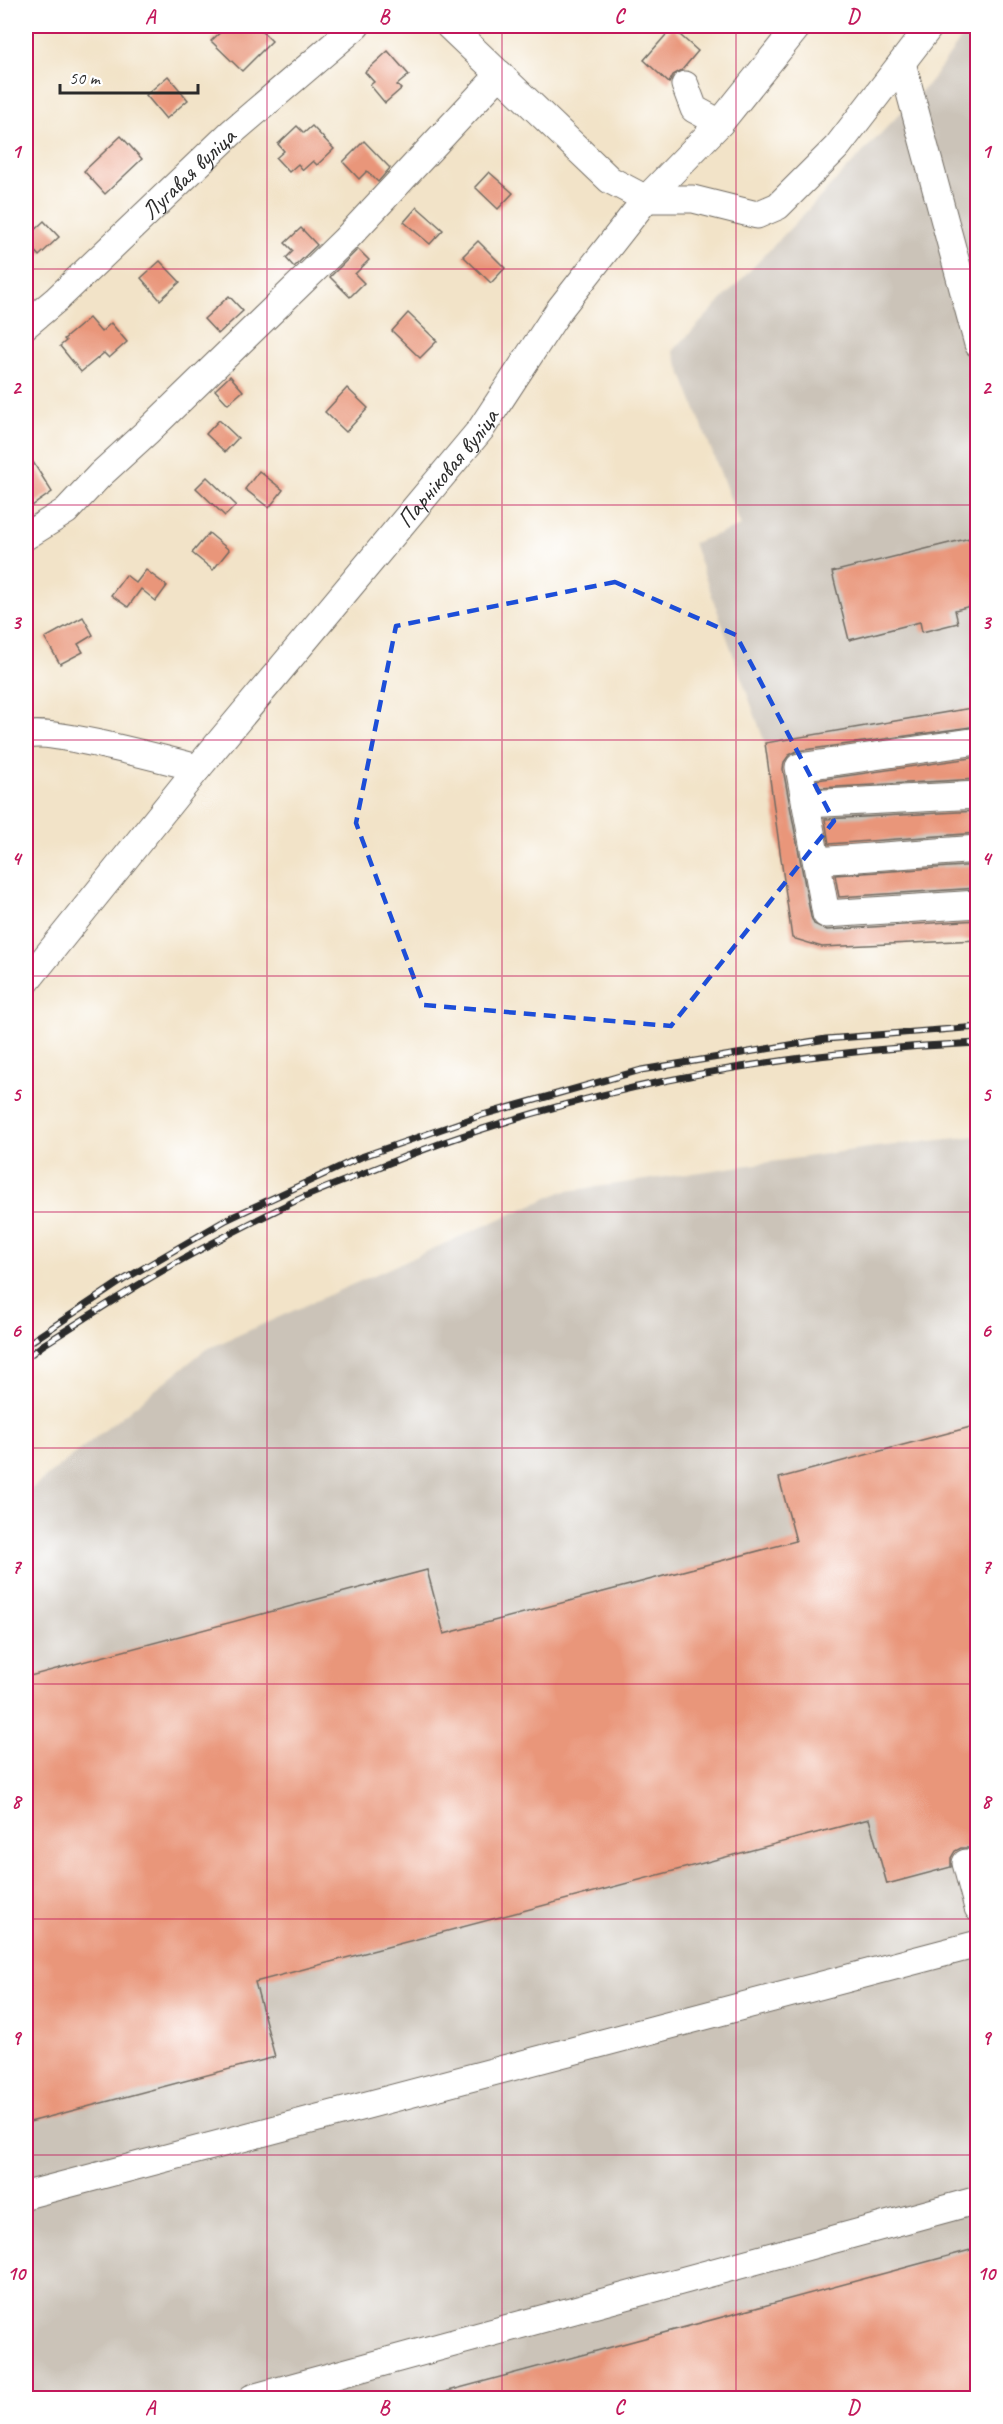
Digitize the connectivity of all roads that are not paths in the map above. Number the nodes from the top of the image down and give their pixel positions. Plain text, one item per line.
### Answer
1 (356, 26) edge
2 (449, 26) edge
3 (798, 26) edge
4 (930, 26) edge
5 (902, 63) junction
6 (500, 74) junction
7 (685, 85) dead end
8 (720, 123) junction
9 (646, 199) junction
10 (26, 326) edge
11 (978, 344) edge
12 (26, 536) edge
13 (26, 736) edge
14 (978, 741) edge
15 (198, 768) junction
16 (978, 795) edge
17 (806, 804) junction
18 (978, 849) edge
19 (817, 861) junction
20 (978, 904) edge
21 (26, 982) edge
22 (966, 1863) dead end
23 (978, 1908) edge
24 (978, 1944) edge
25 (26, 2195) edge
26 (978, 2200) edge
27 (252, 2398) edge

1 - 10 street, Лугавая вуліца
2 - 6 street
3 - 8 street, Парніковая вуліца
4 - 5 street
5 - 9 street
5 - 11 street
6 - 9 street
6 - 12 street
7 - 8 street
8 - 9 street, Парніковая вуліца
9 - 15 street, Парніковая вуліца
13 - 15 street
14 - 17 street
15 - 21 street, Парніковая вуліца
16 - 17 street
17 - 19 street
18 - 19 street
19 - 20 street
22 - 23 street
24 - 25 street
26 - 27 street

